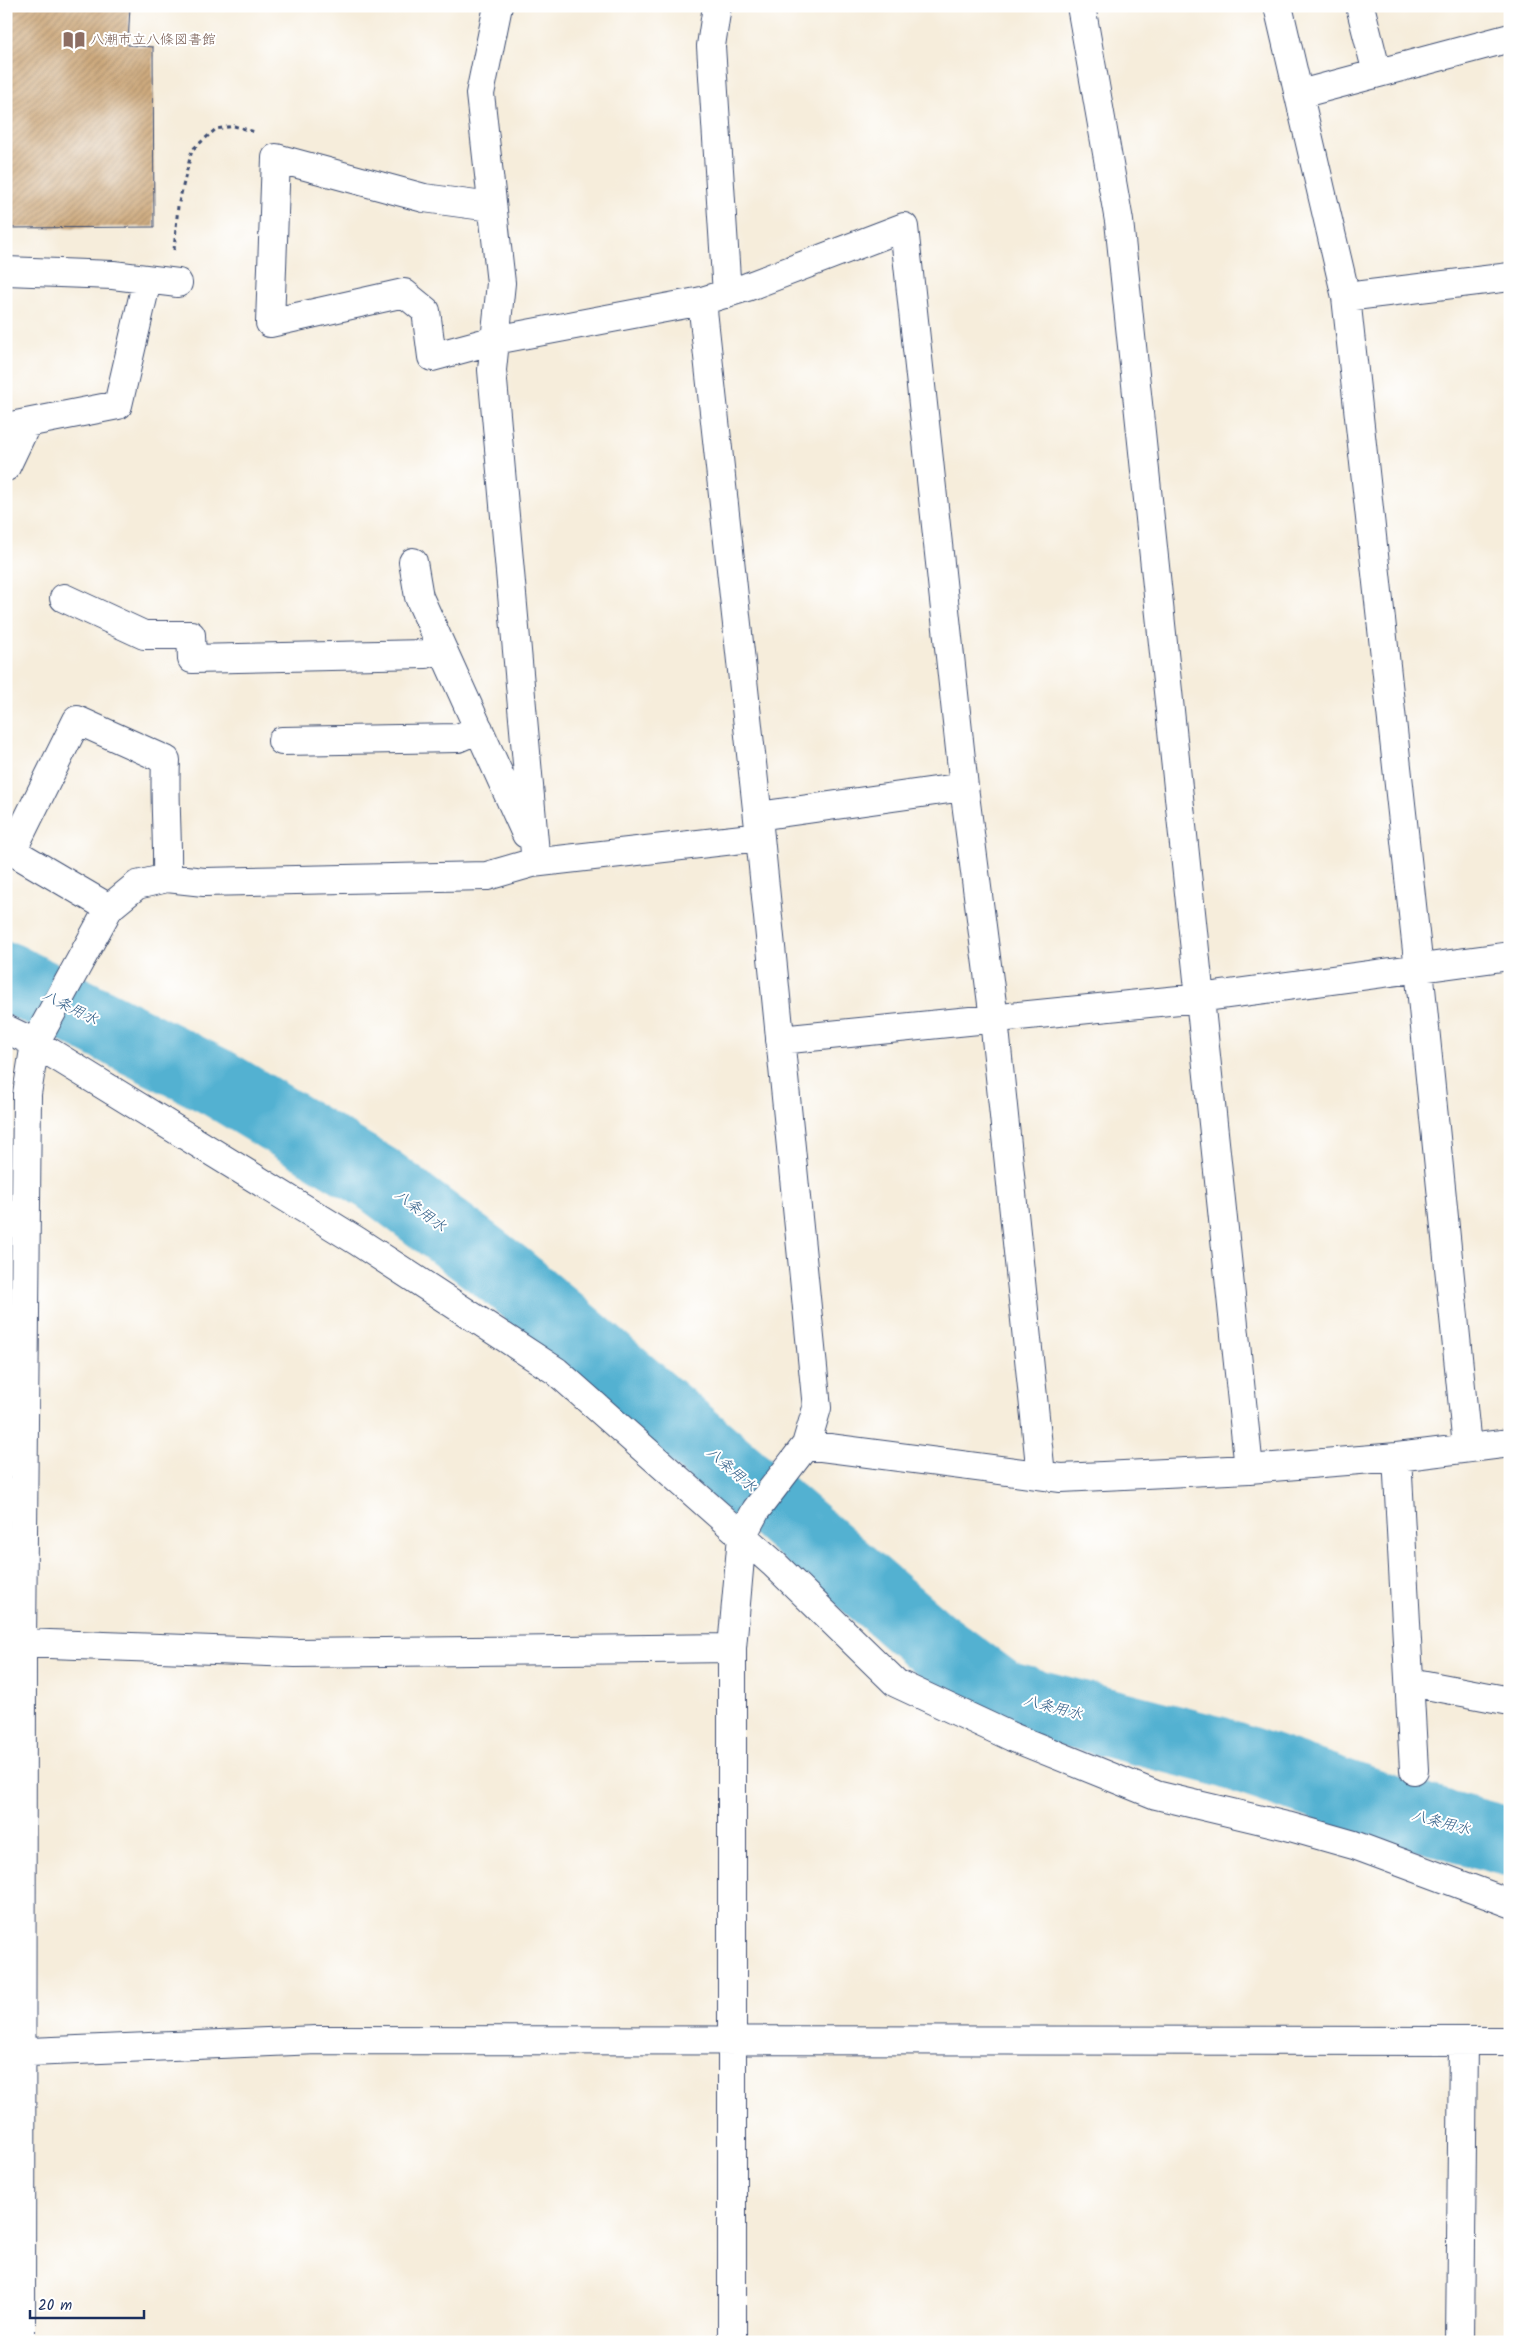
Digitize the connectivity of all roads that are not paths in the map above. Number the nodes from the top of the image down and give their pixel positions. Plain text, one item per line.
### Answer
1 (498, 6) edge
2 (717, 6) edge
3 (1081, 6) edge
4 (1278, 6) edge
5 (1360, 6) edge
6 (1510, 38) edge
7 (1377, 73) junction
8 (1300, 94) junction
9 (492, 207) junction
10 (6, 272) edge
11 (1510, 277) edge
12 (1346, 297) junction
13 (715, 298) junction
14 (495, 340) junction
15 (16, 425) edge
16 (6, 467) edge
17 (413, 562) dead end
18 (64, 598) dead end
19 (442, 648) junction
20 (479, 729) junction
21 (282, 741) dead end
22 (964, 787) junction
23 (759, 827) junction
24 (534, 858) junction
25 (166, 878) junction
26 (109, 908) junction
27 (1510, 956) edge
28 (1419, 968) junction
29 (1198, 998) junction
30 (994, 1020) junction
31 (6, 1029) edge
32 (780, 1040) junction
33 (35, 1043) junction
34 (1510, 1443) edge
35 (806, 1445) junction
36 (1467, 1447) junction
37 (1397, 1456) junction
38 (1249, 1469) junction
39 (1040, 1475) junction
40 (742, 1536) junction
41 (22, 1642) junction
42 (732, 1648) junction
43 (1410, 1682) junction
44 (1510, 1701) edge
45 (1414, 1770) dead end
46 (1510, 1903) edge
47 (733, 2041) junction
48 (1463, 2041) junction
49 (1510, 2041) edge
50 (13, 2053) edge
51 (21, 2342) edge
52 (732, 2342) edge
53 (1460, 2342) edge

1 - 9 street
2 - 13 street
3 - 29 street
4 - 8 street
5 - 7 street
6 - 7 street
7 - 8 street
8 - 12 street
9 - 14 street
9 - 14 street
10 - 15 street
11 - 12 street
12 - 28 street
13 - 14 street
13 - 22 street
13 - 23 street
14 - 24 street
15 - 16 street
17 - 19 street
18 - 19 street
19 - 20 street
20 - 21 street
20 - 24 street
22 - 23 street
22 - 30 street
23 - 24 street
23 - 32 street
24 - 25 street
25 - 26 street
25 - 26 street
26 - 33 street
27 - 28 street
28 - 29 street
28 - 36 street
29 - 30 street
29 - 38 street
30 - 32 street
30 - 39 street
31 - 33 street
32 - 35 street
33 - 40 street
33 - 41 street
34 - 36 street
35 - 39 street
35 - 40 street
36 - 37 street
37 - 38 street
37 - 43 street
38 - 39 street
40 - 42 street
40 - 46 street
41 - 42 street
41 - 50 street
42 - 47 street
43 - 44 street
43 - 45 street
47 - 48 street
47 - 50 street
47 - 52 street
48 - 49 street
48 - 53 street
50 - 51 street

